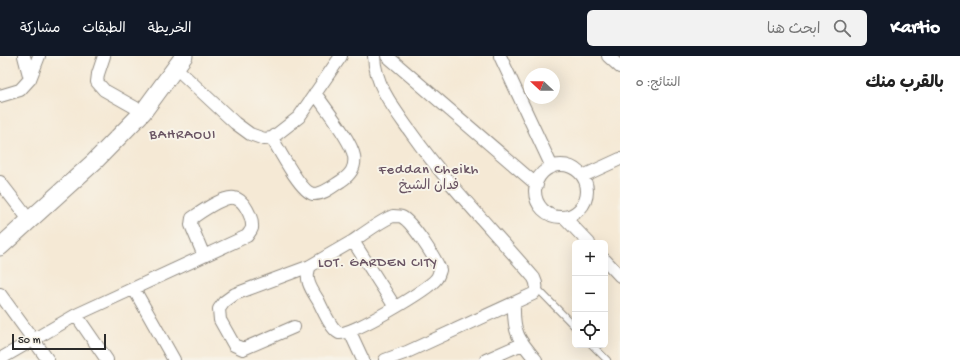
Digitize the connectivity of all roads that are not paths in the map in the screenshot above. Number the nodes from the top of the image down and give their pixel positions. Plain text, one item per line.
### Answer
1 (24, 56) edge
2 (39, 56) edge
3 (104, 56) edge
4 (341, 56) edge
5 (374, 56) edge
6 (387, 56) edge
7 (500, 56) edge
8 (608, 56) edge
9 (180, 62) edge
10 (620, 67) edge
11 (30, 79) junction
12 (315, 93) junction
13 (0, 96) edge
14 (143, 112) junction
15 (272, 138) junction
16 (620, 159) edge
17 (552, 167) junction
18 (582, 176) junction
19 (0, 182) edge
20 (537, 185) junction
21 (564, 217) junction
22 (30, 221) junction
23 (586, 240) edge
24 (353, 241) junction
25 (0, 247) edge
26 (204, 256) junction
27 (608, 263) edge
28 (310, 266) junction
29 (620, 276) edge
30 (536, 287) junction
31 (134, 289) junction
32 (0, 294) edge
33 (514, 304) junction
34 (395, 307) junction
35 (76, 315) junction
36 (572, 324) edge
37 (294, 328) dead end
38 (350, 332) junction
39 (34, 341) junction
40 (522, 344) junction
41 (595, 348) edge
42 (0, 359) edge
43 (48, 360) edge
44 (107, 360) edge
45 (174, 360) edge
46 (363, 360) edge
47 (385, 360) edge
48 (486, 360) edge
49 (536, 360) edge
50 (607, 360) edge

1 - 11 street
2 - 11 street
3 - 14 street
4 - 12 street
5 - 30 street
6 - 20 street
7 - 17 street
8 - 10 street
9 - 14 street
9 - 15 street
11 - 13 street
12 - 15 street
12 - 15 street
14 - 22 street
16 - 18 street
17 - 18 street
17 - 20 street
18 - 21 street
19 - 22 street
20 - 21 street
21 - 23 street
22 - 25 street
24 - 28 street
24 - 34 street
24 - 34 street
26 - 26 street
26 - 31 street
27 - 29 street
28 - 37 street
28 - 38 street
30 - 33 street
30 - 36 lane
31 - 35 street
31 - 45 street
32 - 39 street
33 - 40 street
33 - 47 street
34 - 38 street
35 - 39 street
35 - 44 street
38 - 46 street
39 - 42 street
39 - 43 street
40 - 48 street
40 - 49 street
41 - 50 lane

